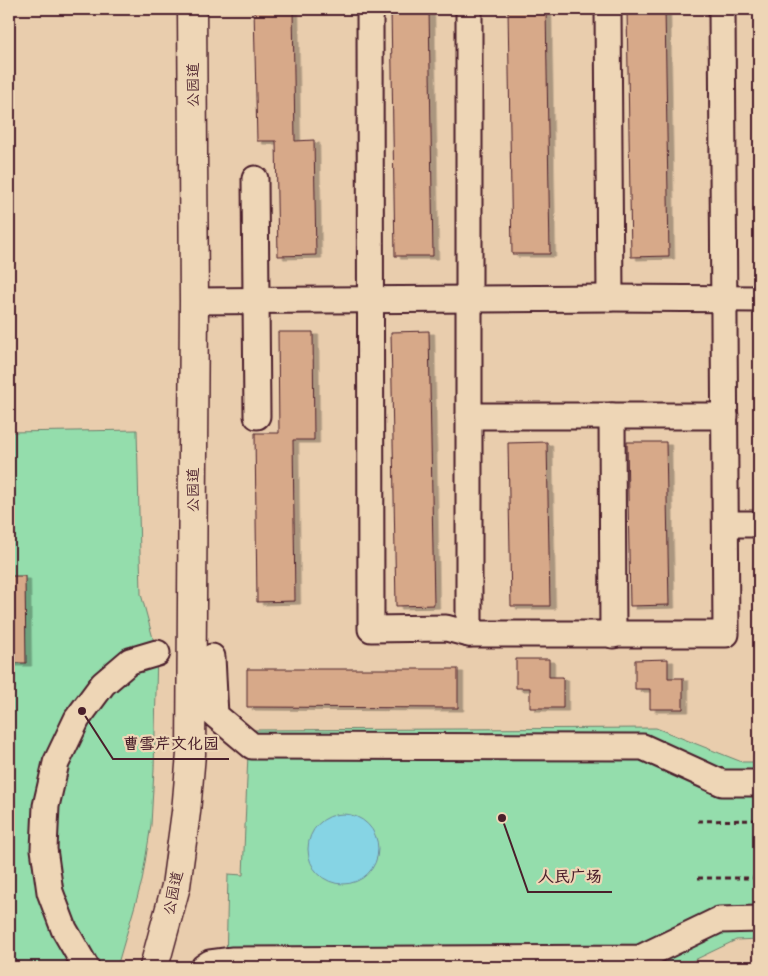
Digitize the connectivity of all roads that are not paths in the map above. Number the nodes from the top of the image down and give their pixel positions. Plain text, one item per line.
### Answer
1 (192, 9) edge
2 (370, 9) edge
3 (469, 9) edge
4 (608, 9) edge
5 (722, 9) edge
6 (256, 179) dead end
7 (610, 298) junction
8 (759, 299) edge
9 (194, 300) junction
10 (370, 300) junction
11 (469, 300) junction
12 (724, 300) junction
13 (256, 301) junction
14 (257, 416) dead end
15 (469, 416) junction
16 (612, 416) junction
17 (725, 416) junction
18 (726, 524) junction
19 (759, 524) edge
20 (469, 634) junction
21 (613, 635) junction
22 (157, 653) dead end
23 (212, 657) dead end
24 (759, 784) edge
25 (759, 919) edge
26 (86, 967) edge
27 (154, 967) edge
28 (204, 967) edge

1 - 9 main road, 公园道
2 - 10 street
3 - 11 street
4 - 7 street
5 - 12 street
6 - 13 street
7 - 11 street
7 - 12 street
8 - 12 street
9 - 13 street
9 - 27 main road, 公园道
10 - 11 street
10 - 13 street
10 - 20 street
11 - 15 street
12 - 17 street
13 - 14 street
15 - 16 street
15 - 20 street
16 - 17 street
16 - 21 street
17 - 18 street
18 - 19 street
18 - 21 street
20 - 21 street
22 - 26 street
23 - 24 street
25 - 28 street

